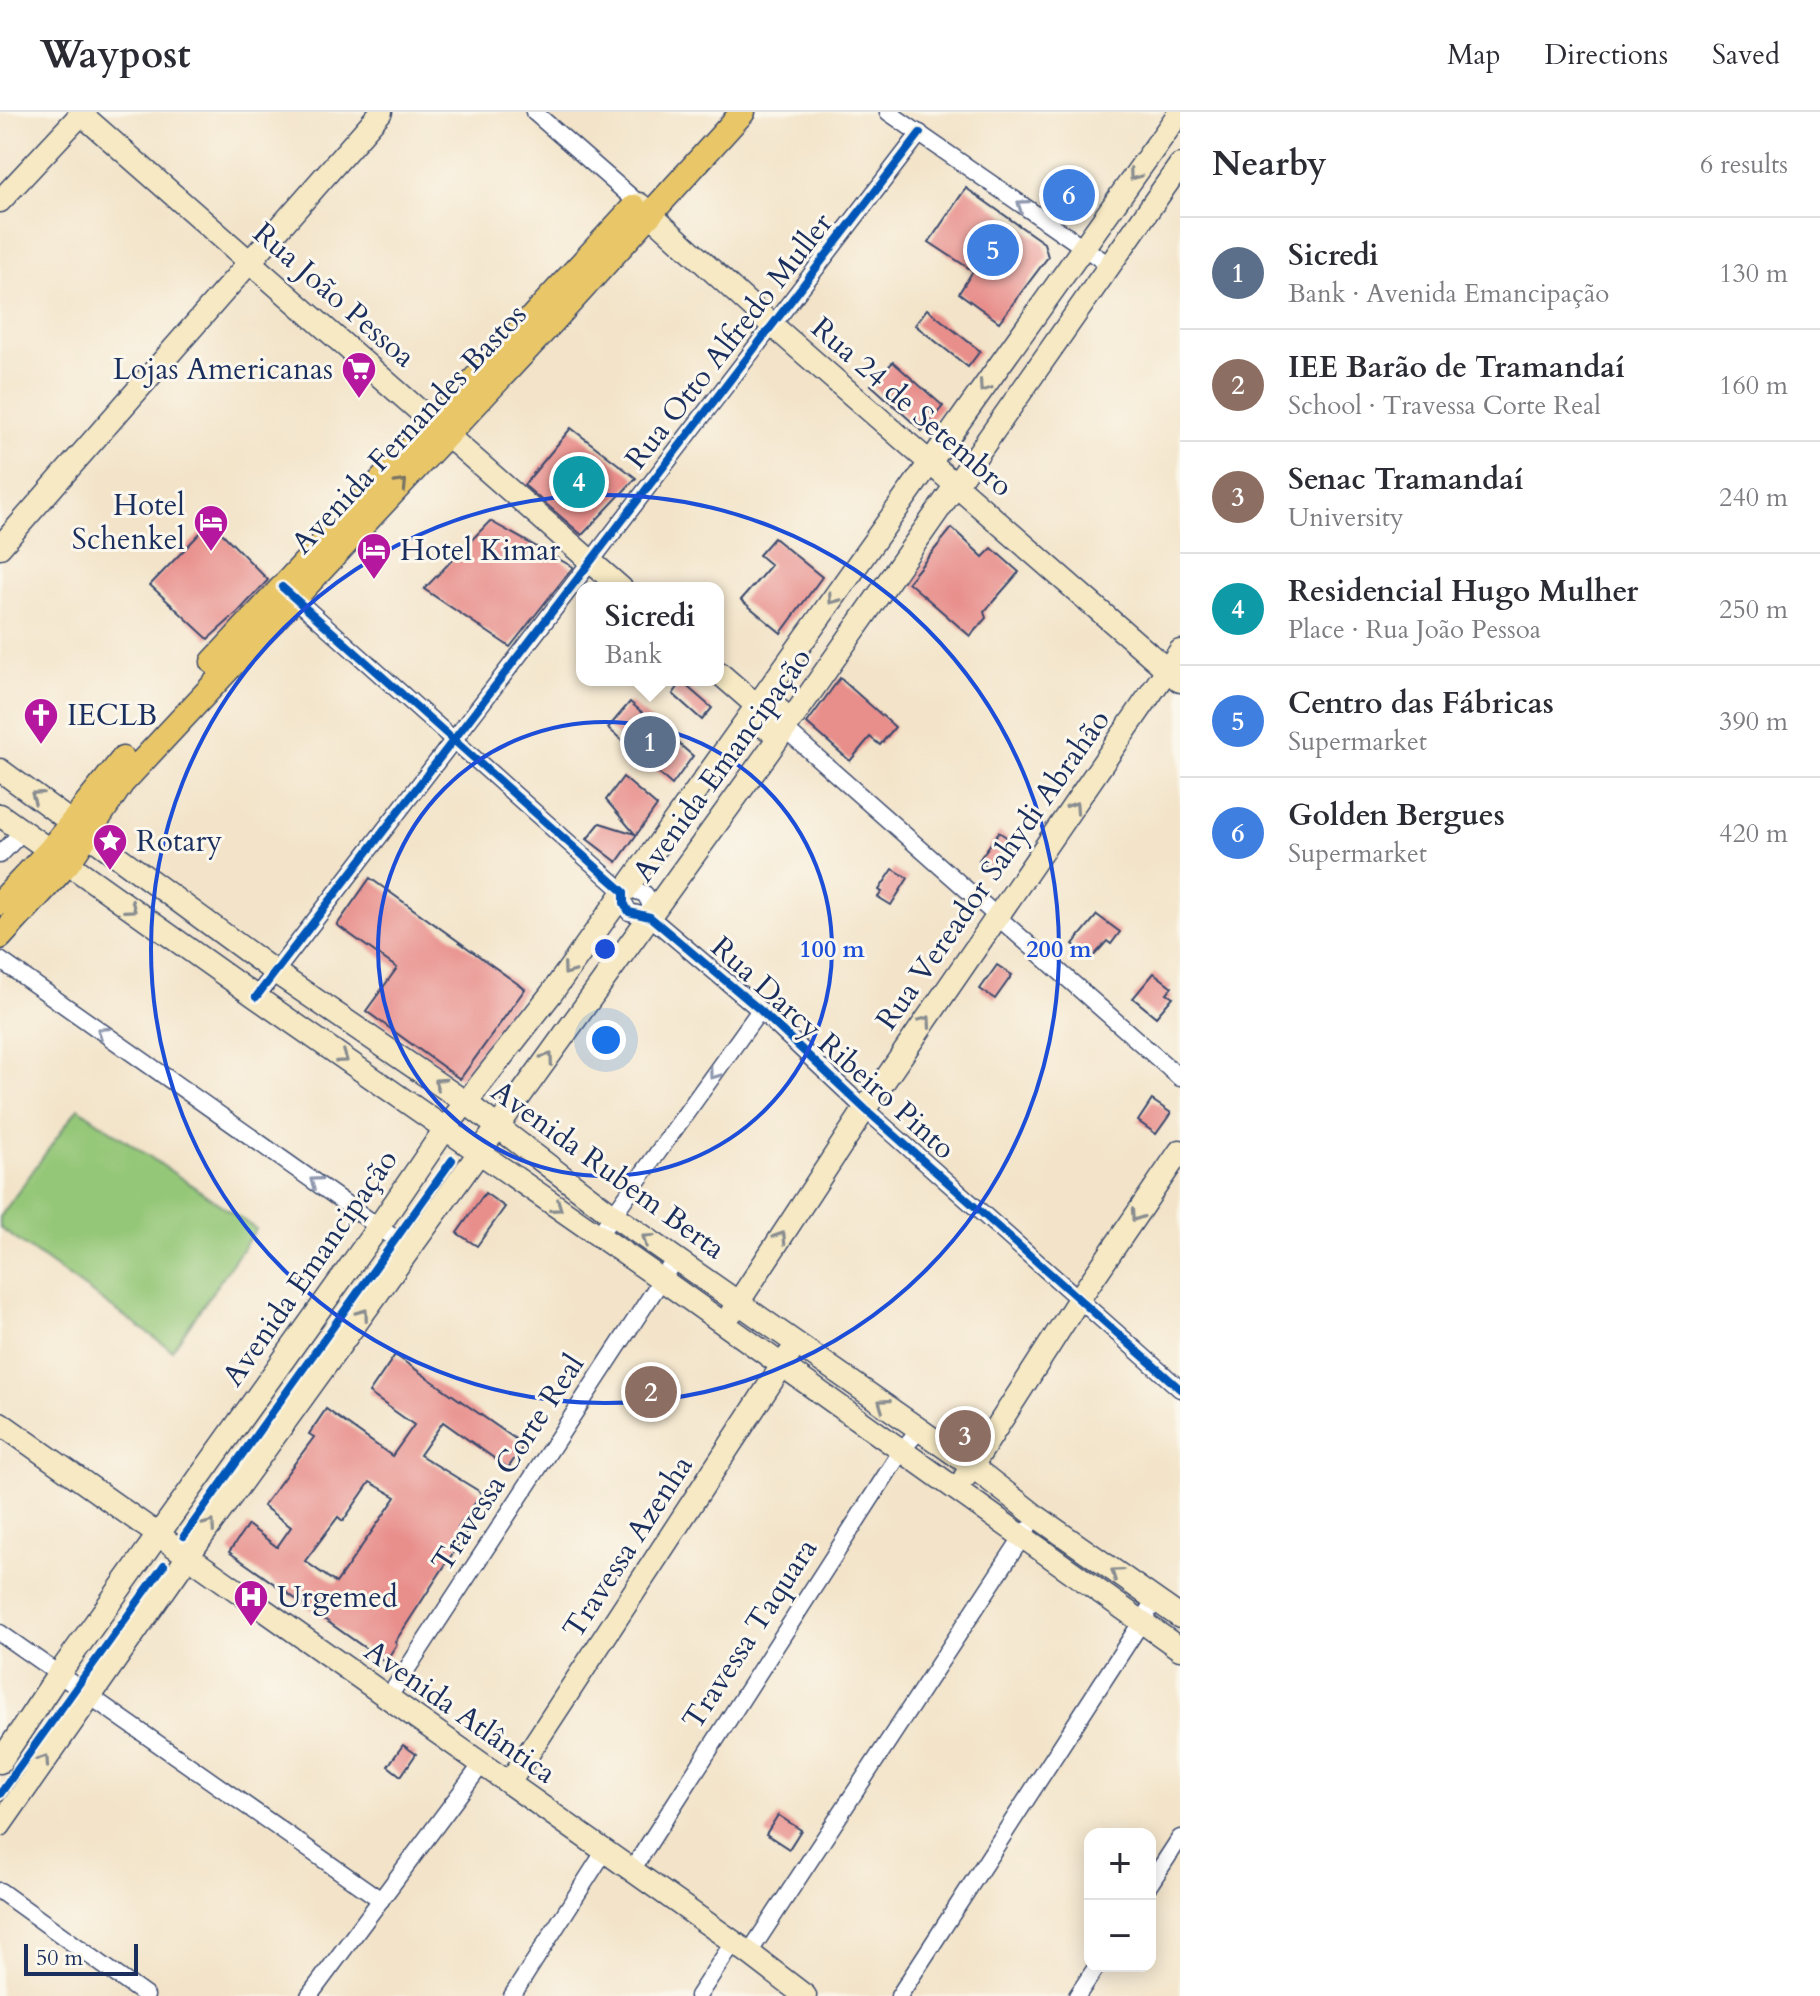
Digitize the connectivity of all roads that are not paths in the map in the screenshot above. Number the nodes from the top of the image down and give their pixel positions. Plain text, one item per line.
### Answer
1 (381, 112) edge
2 (534, 112) edge
3 (723, 112) edge
4 (743, 112) edge
5 (888, 112) edge
6 (1180, 112) edge
7 (81, 113) edge
8 (920, 133) junction
9 (1180, 165) edge
10 (0, 201) edge
11 (644, 208) junction
12 (1082, 247) junction
13 (248, 261) junction
14 (1109, 265) junction
15 (772, 325) junction
16 (441, 428) junction
17 (931, 462) junction
18 (956, 484) junction
19 (0, 547) edge
20 (591, 561) junction
21 (614, 582) edge
22 (289, 592) junction
23 (1176, 667) edge
24 (724, 677) edge
25 (756, 705) junction
26 (785, 729) junction
27 (455, 741) junction
28 (0, 770) edge
29 (0, 815) edge
30 (81, 828) junction
31 (23, 831) junction
32 (0, 855) edge
33 (59, 857) junction
34 (624, 892) junction
35 (0, 903) edge
36 (650, 917) junction
37 (997, 919) junction
38 (0, 937) edge
39 (0, 960) edge
40 (275, 972) junction
41 (256, 997) junction
42 (760, 1010) junction
43 (1180, 1078) edge
44 (465, 1102) junction
45 (865, 1109) junction
46 (499, 1126) junction
47 (445, 1129) junction
48 (1180, 1151) edge
49 (480, 1153) junction
50 (613, 1215) junction
51 (379, 1226) junction
52 (598, 1236) junction
53 (410, 1249) junction
54 (675, 1259) junction
55 (661, 1279) junction
56 (1079, 1299) junction
57 (739, 1302) junction
58 (724, 1324) junction
59 (797, 1343) junction
60 (782, 1365) junction
61 (1180, 1389) edge
62 (0, 1423) edge
63 (919, 1430) junction
64 (902, 1450) junction
65 (973, 1467) junction
66 (956, 1489) junction
67 (1030, 1526) junction
68 (157, 1535) junction
69 (188, 1556) junction
70 (1155, 1601) junction
71 (1180, 1617) edge
72 (1143, 1621) junction
73 (0, 1633) edge
74 (1180, 1649) edge
75 (58, 1675) junction
76 (88, 1696) junction
77 (388, 1698) junction
78 (0, 1762) edge
79 (482, 1764) junction
80 (509, 1783) junction
81 (0, 1825) edge
82 (1180, 1838) edge
83 (604, 1852) junction
84 (632, 1870) junction
85 (1156, 1875) edge
86 (0, 1891) edge
87 (381, 1900) junction
88 (741, 1948) junction
89 (1093, 1972) edge
90 (146, 1996) edge
91 (309, 1996) edge
92 (512, 1996) edge
93 (698, 1996) edge
94 (805, 1996) edge
95 (899, 1996) edge
96 (1077, 1996) edge

1 - 13 main road
2 - 11 street, Rua 24 de Setembro
3 - 11 main road, Avenida Fernandes Bastos
4 - 11 main road, Avenida Fernandes Bastos
5 - 8 street
6 -> 12 main road, Avenida Emancipação
7 - 10 main road
7 - 13 main road, Rua João Pessoa
12 -> 8 street
8 - 15 street, Rua Otto Alfredo Muller
9 - 14 main road, Avenida Emancipação
11 - 15 main road, Rua 24 de Setembro
11 - 16 main road, Avenida Fernandes Bastos
12 - 14 street
12 -> 17 main road, Avenida Emancipação
13 - 16 main road, Rua João Pessoa
13 - 19 main road
14 - 18 main road, Avenida Emancipação
15 - 17 main road, Rua 24 de Setembro
15 - 20 street, Rua Otto Alfredo Muller
16 - 20 main road, Rua João Pessoa
16 - 22 main road, Avenida Fernandes Bastos
17 - 18 main road, Rua 24 de Setembro
17 -> 25 main road, Avenida Emancipação
18 - 23 main road, Rua 24 de Setembro
18 - 26 main road, Avenida Emancipação
20 - 21 main road, Rua João Pessoa
20 - 27 street, Rua Otto Alfredo Muller
22 - 27 street, Rua Darcy Ribeiro Pinto
22 - 30 main road, Avenida Fernandes Bastos
37 -> 23 main road, Rua Vereador Sahydi Abrahão
24 - 25 main road
25 - 26 main road
25 - 34 main road, Avenida Emancipação
26 - 36 main road, Avenida Emancipação
26 - 37 street
27 - 34 street, Rua Darcy Ribeiro Pinto
27 - 40 street, Rua Otto Alfredo Muller
30 -> 28 main road, Avenida Rubem Berta
29 - 31 main road, Avenida Rubem Berta
30 - 33 main road, Avenida Fernandes Bastos
30 - 40 main road, Avenida Rubem Berta
31 - 32 street
31 - 33 main road, Avenida Rubem Berta
33 - 35 main road, Avenida Fernandes Bastos
33 - 38 main road, Avenida Fernandes Bastos
33 -> 41 main road, Avenida Rubem Berta
34 - 36 street, Rua Darcy Ribeiro Pinto
34 -> 44 main road, Avenida Emancipação
36 - 42 street, Rua Darcy Ribeiro Pinto
46 -> 36 main road, Avenida Emancipação
37 - 43 street
45 -> 37 main road, Rua Vereador Sahydi Abrahão
51 -> 39 street
40 - 41 street, Rua Otto Alfredo Muller
44 -> 40 main road, Avenida Rubem Berta
41 -> 47 main road, Avenida Rubem Berta
42 - 45 street, Rua Darcy Ribeiro Pinto
42 -> 50 street
44 - 46 main road, Avenida Rubem Berta
44 - 47 main road, Avenida Emancipação
45 - 56 street, Rua Darcy Ribeiro Pinto
57 -> 45 main road, Rua Vereador Sahydi Abrahão
46 - 49 main road, Avenida Emancipação
46 - 50 main road, Avenida Rubem Berta
47 - 49 main road, Avenida Rubem Berta
47 - 51 main road, Avenida Emancipação
48 -> 56 main road
49 -> 52 main road, Avenida Rubem Berta
49 - 53 main road, Avenida Emancipação
50 - 52 street
54 -> 50 main road, Avenida Rubem Berta
51 - 53 street
51 - 68 main road, Avenida Emancipação
52 - 55 main road, Avenida Rubem Berta
69 -> 53 main road, Avenida Emancipação
54 - 55 street, Travessa Corte Real
54 - 57 main road, Avenida Rubem Berta
55 - 58 main road, Avenida Rubem Berta
55 - 77 street, Travessa Corte Real
56 - 61 street, Rua Darcy Ribeiro Pinto
56 - 65 main road
57 - 58 main road, Rua Vereador Sahydi Abrahão
57 - 59 main road, Avenida Rubem Berta
58 - 60 main road, Avenida Rubem Berta
59 - 60 main road, Travessa Azenha
63 -> 59 main road, Avenida Rubem Berta
60 - 64 main road, Avenida Rubem Berta
60 - 80 main road, Travessa Azenha
62 - 68 main road, Avenida Atlântica
63 - 64 street, Travessa Taquara
63 - 65 main road, Avenida Rubem Berta
64 - 66 main road, Avenida Rubem Berta
64 - 84 street, Travessa Taquara
65 - 66 main road
65 - 67 main road, Avenida Rubem Berta
66 - 67 main road, Avenida Rubem Berta
70 -> 67 main road, Avenida Rubem Berta
67 - 72 main road, Avenida Rubem Berta
67 - 88 street
68 - 69 main road, Avenida Atlântica
68 - 75 main road, Avenida Emancipação
69 - 76 main road, Avenida Emancipação
69 - 77 main road, Avenida Atlântica
70 - 71 main road, Avenida Rubem Berta
70 - 72 street
72 - 74 main road, Avenida Rubem Berta
72 - 95 street
73 - 75 street
75 - 76 street
75 - 78 main road, Avenida Emancipação
81 -> 76 main road, Avenida Emancipação
76 - 87 street
77 - 79 main road, Avenida Atlântica
79 - 80 main road, Avenida Atlântica
79 - 87 street
80 - 83 main road, Avenida Atlântica
82 - 85 street
83 - 84 main road, Avenida Atlântica
83 - 92 street
84 - 88 main road, Avenida Atlântica
86 - 90 street
87 - 91 street
88 - 93 street
88 - 94 main road, Avenida Atlântica
89 - 96 street

